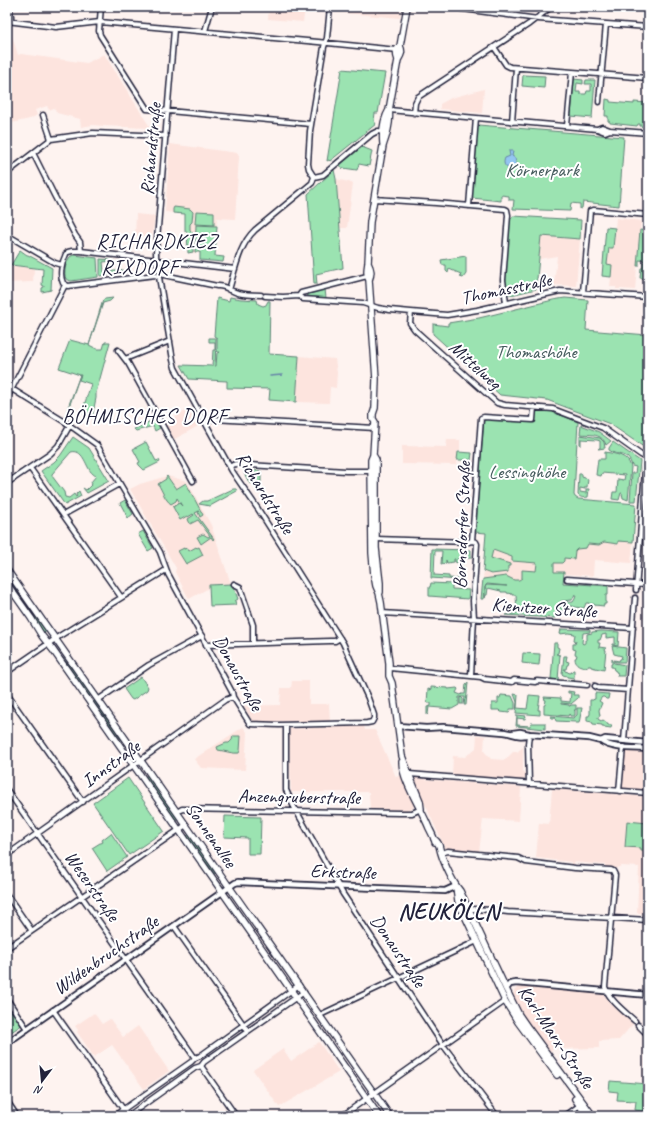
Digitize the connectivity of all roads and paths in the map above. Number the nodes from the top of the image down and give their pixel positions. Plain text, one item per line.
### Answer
1 (9, 7) edge
2 (101, 7) edge
3 (212, 7) edge
4 (330, 7) edge
5 (407, 7) edge
6 (448, 7) edge
7 (551, 7) edge
8 (535, 19) junction
9 (9, 21) edge
10 (100, 22) junction
11 (606, 24) junction
12 (648, 27) edge
13 (174, 29) junction
14 (204, 31) junction
15 (326, 42) junction
16 (494, 47) junction
17 (398, 48) junction
18 (516, 68) junction
19 (572, 72) junction
20 (602, 74) junction
21 (648, 78) edge
22 (600, 102) dead end
23 (389, 110) junction
24 (168, 111) junction
25 (414, 113) junction
26 (43, 115) dead end
27 (476, 118) junction
28 (512, 122) junction
29 (311, 124) junction
30 (567, 126) junction
31 (383, 132) junction
32 (648, 133) edge
33 (166, 136) junction
34 (50, 139) junction
35 (383, 146) junction
36 (32, 153) junction
37 (7, 173) edge
38 (314, 177) junction
39 (374, 199) junction
40 (469, 206) junction
41 (648, 215) edge
42 (7, 235) edge
43 (80, 252) junction
44 (157, 261) junction
45 (62, 265) junction
46 (235, 269) junction
47 (368, 278) junction
48 (65, 285) junction
49 (229, 290) junction
50 (583, 292) junction
51 (299, 296) junction
52 (648, 297) edge
53 (506, 303) junction
54 (371, 306) junction
55 (411, 312) junction
56 (170, 342) junction
57 (118, 350) dead end
58 (125, 359) junction
59 (7, 386) edge
60 (12, 389) junction
61 (7, 398) edge
62 (534, 407) junction
63 (205, 421) junction
64 (375, 425) junction
65 (70, 426) junction
66 (373, 455) junction
67 (647, 458) edge
68 (231, 466) junction
69 (30, 468) junction
70 (371, 471) junction
71 (193, 481) dead end
72 (7, 483) edge
73 (119, 484) junction
74 (63, 514) junction
75 (376, 539) junction
76 (472, 541) junction
77 (7, 570) edge
78 (166, 570) junction
79 (567, 578) dead end
80 (7, 584) edge
81 (234, 584) dead end
82 (636, 584) junction
83 (648, 585) edge
84 (636, 590) tunnel mouth
85 (380, 593) junction
86 (121, 597) junction
87 (635, 598) tunnel mouth
88 (382, 613) junction
89 (474, 618) junction
90 (633, 628) junction
91 (202, 636) junction
92 (340, 638) junction
93 (55, 639) junction
94 (253, 643) junction
95 (48, 644) junction
96 (206, 645) junction
97 (390, 668) junction
98 (7, 672) edge
99 (471, 676) junction
100 (587, 685) dead end
101 (595, 686) dead end
102 (628, 690) junction
103 (7, 694) edge
104 (233, 697) junction
105 (98, 700) junction
106 (286, 725) junction
107 (398, 726) junction
108 (529, 734) junction
109 (601, 740) junction
110 (624, 741) junction
111 (648, 743) edge
112 (623, 747) junction
113 (648, 749) edge
114 (402, 756) junction
115 (140, 760) junction
116 (134, 764) junction
117 (408, 774) junction
118 (529, 784) junction
119 (7, 790) edge
120 (619, 791) junction
121 (648, 794) edge
122 (83, 802) junction
123 (421, 809) junction
124 (297, 811) junction
125 (177, 812) junction
126 (186, 824) junction
127 (179, 829) junction
128 (38, 834) junction
129 (441, 853) junction
130 (7, 855) edge
131 (456, 886) junction
132 (229, 887) junction
133 (338, 887) junction
134 (222, 892) junction
135 (7, 894) edge
136 (82, 897) junction
137 (469, 909) junction
138 (611, 918) junction
139 (648, 920) edge
140 (174, 926) junction
141 (32, 931) junction
142 (477, 942) junction
143 (7, 948) edge
144 (126, 959) junction
145 (399, 978) junction
146 (498, 984) junction
147 (299, 985) junction
148 (506, 989) junction
149 (291, 991) junction
150 (606, 991) junction
151 (304, 992) junction
152 (648, 995) edge
153 (296, 998) junction
154 (7, 999) edge
155 (505, 1001) junction
156 (53, 1010) junction
157 (320, 1015) junction
158 (243, 1025) junction
159 (27, 1029) junction
160 (248, 1031) junction
161 (648, 1034) edge
162 (7, 1043) edge
163 (443, 1045) junction
164 (195, 1058) junction
165 (201, 1066) junction
166 (374, 1094) junction
167 (367, 1099) junction
168 (7, 1101) edge
169 (581, 1104) junction
170 (123, 1110) junction
171 (17, 1116) edge
172 (114, 1116) edge
173 (128, 1116) edge
174 (236, 1116) edge
175 (342, 1116) edge
176 (379, 1116) edge
177 (390, 1116) edge
178 (497, 1116) edge
179 (565, 1116) edge
180 (587, 1116) edge
181 (593, 1116) edge

1 - 9 street
2 - 10 street
3 - 14 street
4 - 15 street
5 - 17 main road, Karl-Marx-Straße
6 - 8 street
7 - 8 street
8 - 11 street
8 - 16 street
9 - 10 street
10 - 13 street
10 - 24 street
11 - 12 street
11 - 20 street
13 - 14 street
13 - 24 street, Richardstraße
14 - 15 street
15 - 17 street
15 - 29 street
16 - 18 street
16 - 25 street
17 - 23 main road, Karl-Marx-Straße
18 - 19 street
18 - 28 street
19 - 20 street
19 - 30 street
20 - 21 street
20 - 22 street
23 - 25 street
23 - 31 main road, Karl-Marx-Straße
23 - 35 main road, Karl-Marx-Straße
24 - 29 street
24 - 33 street, Richardstraße
25 - 27 street
26 - 34 street
27 - 28 street
27 - 40 street
28 - 30 street
29 - 38 street
30 - 32 street
31 - 35 main road, Karl-Marx-Straße
31 - 38 street
33 - 34 street
33 - 44 street, Richardstraße
34 - 36 street
35 - 39 main road, Karl-Marx-Straße
36 - 37 street
36 - 43 street
38 - 46 street
39 - 40 street
39 - 47 main road, Karl-Marx-Straße
40 - 53 street
41 - 50 street
42 - 45 street
43 - 44 street
43 - 45 street
44 - 46 street
44 - 49 street, Richardstraße
45 - 48 street
46 - 49 street
47 - 51 street
47 - 54 main road, Karl-Marx-Straße
48 - 56 street, Richardstraße
48 - 60 street
49 - 51 street
50 - 52 street, Thomasstraße
50 - 53 street, Thomasstraße
51 - 54 street, Thomasstraße
53 - 55 street, Thomasstraße
54 - 55 street, Thomasstraße
54 - 64 main road, Karl-Marx-Straße
55 - 62 street, Mittelweg
56 - 58 street
56 - 63 street, Richardstraße
57 - 58 street
58 - 71 street
59 - 60 street, Donaustraße
60 - 61 street
60 - 65 street, Donaustraße
62 - 67 street, Mittelweg
62 - 76 street, Bornsdorfer Straße
63 - 64 street
63 - 68 street, Richardstraße
64 - 66 main road, Karl-Marx-Straße
65 - 69 street
65 - 73 street, Donaustraße
66 - 70 main road, Karl-Marx-Straße
66 - 75 main road, Karl-Marx-Straße
67 - 82 street
68 - 70 street
68 - 92 street, Richardstraße
69 - 72 street
69 - 74 street
70 - 85 main road, Karl-Marx-Straße
73 - 74 street
73 - 78 street, Donaustraße
74 - 86 street
75 - 76 street
75 - 85 main road, Karl-Marx-Straße
76 - 89 street, Bornsdorfer Straße
77 - 93 main road, Sonnenallee
78 - 86 street
78 - 91 street, Donaustraße
79 - 82 street
80 - 95 main road, Sonnenallee
81 - 94 street
82 - 83 street
82 - 84 street
85 - 88 main road, Karl-Marx-Straße
86 - 93 street
87 - 90 street
88 - 89 street, Kienitzer Straße
88 - 97 main road, Karl-Marx-Straße
89 - 90 street, Kienitzer Straße
89 - 99 street, Bornsdorfer Straße
90 - 102 street
91 - 96 street, Donaustraße
91 - 105 street
92 - 94 street
92 - 106 street, Richardstraße
93 - 95 street
93 - 105 main road, Sonnenallee
94 - 96 street
95 - 98 street
95 - 116 main road, Sonnenallee
96 - 104 street, Donaustraße
97 - 99 street
97 - 107 main road, Karl-Marx-Straße
99 - 100 street
101 - 102 street
102 - 110 street
103 - 122 street
104 - 106 street, Donaustraße
104 - 115 street, Innstraße
105 - 115 main road, Sonnenallee
106 - 124 street, Donaustraße
107 - 108 street
107 - 114 main road, Karl-Marx-Straße
108 - 109 street
108 - 118 street
109 - 110 street
109 - 112 street
110 - 111 street
110 - 112 street
112 - 113 street
112 - 120 street
114 - 117 main road, Karl-Marx-Straße
114 - 123 main road, Karl-Marx-Straße
115 - 116 street, Innstraße
115 - 125 main road, Sonnenallee
116 - 122 street, Innstraße
116 - 127 main road, Sonnenallee
117 - 118 street
117 - 123 main road, Karl-Marx-Straße
118 - 120 street
119 - 128 street, Weserstraße
120 - 121 street
122 - 128 street, Innstraße
123 - 124 street, Anzengruberstraße
123 - 129 main road, Karl-Marx-Straße
124 - 125 street, Anzengruberstraße
124 - 133 street, Donaustraße
125 - 126 main road, Sonnenallee
126 - 127 street
126 - 132 main road, Sonnenallee
127 - 134 main road, Sonnenallee
127 - 136 street
128 - 130 street, Innstraße
128 - 136 street, Weserstraße
129 - 131 main road, Karl-Marx-Straße
129 - 138 street
131 - 133 street, Erkstraße
131 - 137 main road, Karl-Marx-Straße
131 - 142 main road, Karl-Marx-Straße
132 - 133 street, Erkstraße
132 - 134 street, Wildenbruchstraße
132 - 147 main road, Sonnenallee
133 - 145 street, Donaustraße
134 - 140 street, Wildenbruchstraße
134 - 149 main road, Sonnenallee
135 - 141 street
136 - 141 street
136 - 144 street, Weserstraße
137 - 138 street
137 - 148 main road, Karl-Marx-Straße
138 - 139 street
138 - 150 street
140 - 144 street, Wildenbruchstraße
140 - 158 street
141 - 143 street
142 - 145 street
142 - 146 main road, Karl-Marx-Straße
144 - 156 street, Wildenbruchstraße
144 - 164 street, Weserstraße
145 - 157 street
145 - 163 street, Donaustraße
146 - 148 main road
146 - 155 main road, Karl-Marx-Straße
147 - 149 street
147 - 151 main road, Sonnenallee
148 - 150 street
148 - 155 main road
148 - 169 main road, Karl-Marx-Straße
149 - 153 main road, Sonnenallee
149 - 158 street
150 - 152 street
150 - 161 street
151 - 153 street
151 - 157 main road, Sonnenallee
153 - 160 street
153 - 167 main road, Sonnenallee
154 - 159 street
155 - 163 street
155 - 169 main road, Karl-Marx-Straße
156 - 159 street, Wildenbruchstraße
156 - 170 street
157 - 166 main road, Sonnenallee
158 - 160 street
158 - 164 street
159 - 162 street, Wildenbruchstraße
160 - 165 street
163 - 166 street
163 - 178 street, Donaustraße
164 - 170 street
165 - 173 street
165 - 174 street
166 - 167 street
166 - 177 main road, Sonnenallee
167 - 175 street
167 - 176 main road, Sonnenallee
168 - 171 street
169 - 179 street
169 - 180 main road, Karl-Marx-Straße
169 - 181 main road, Karl-Marx-Straße
170 - 172 street
170 - 173 street

